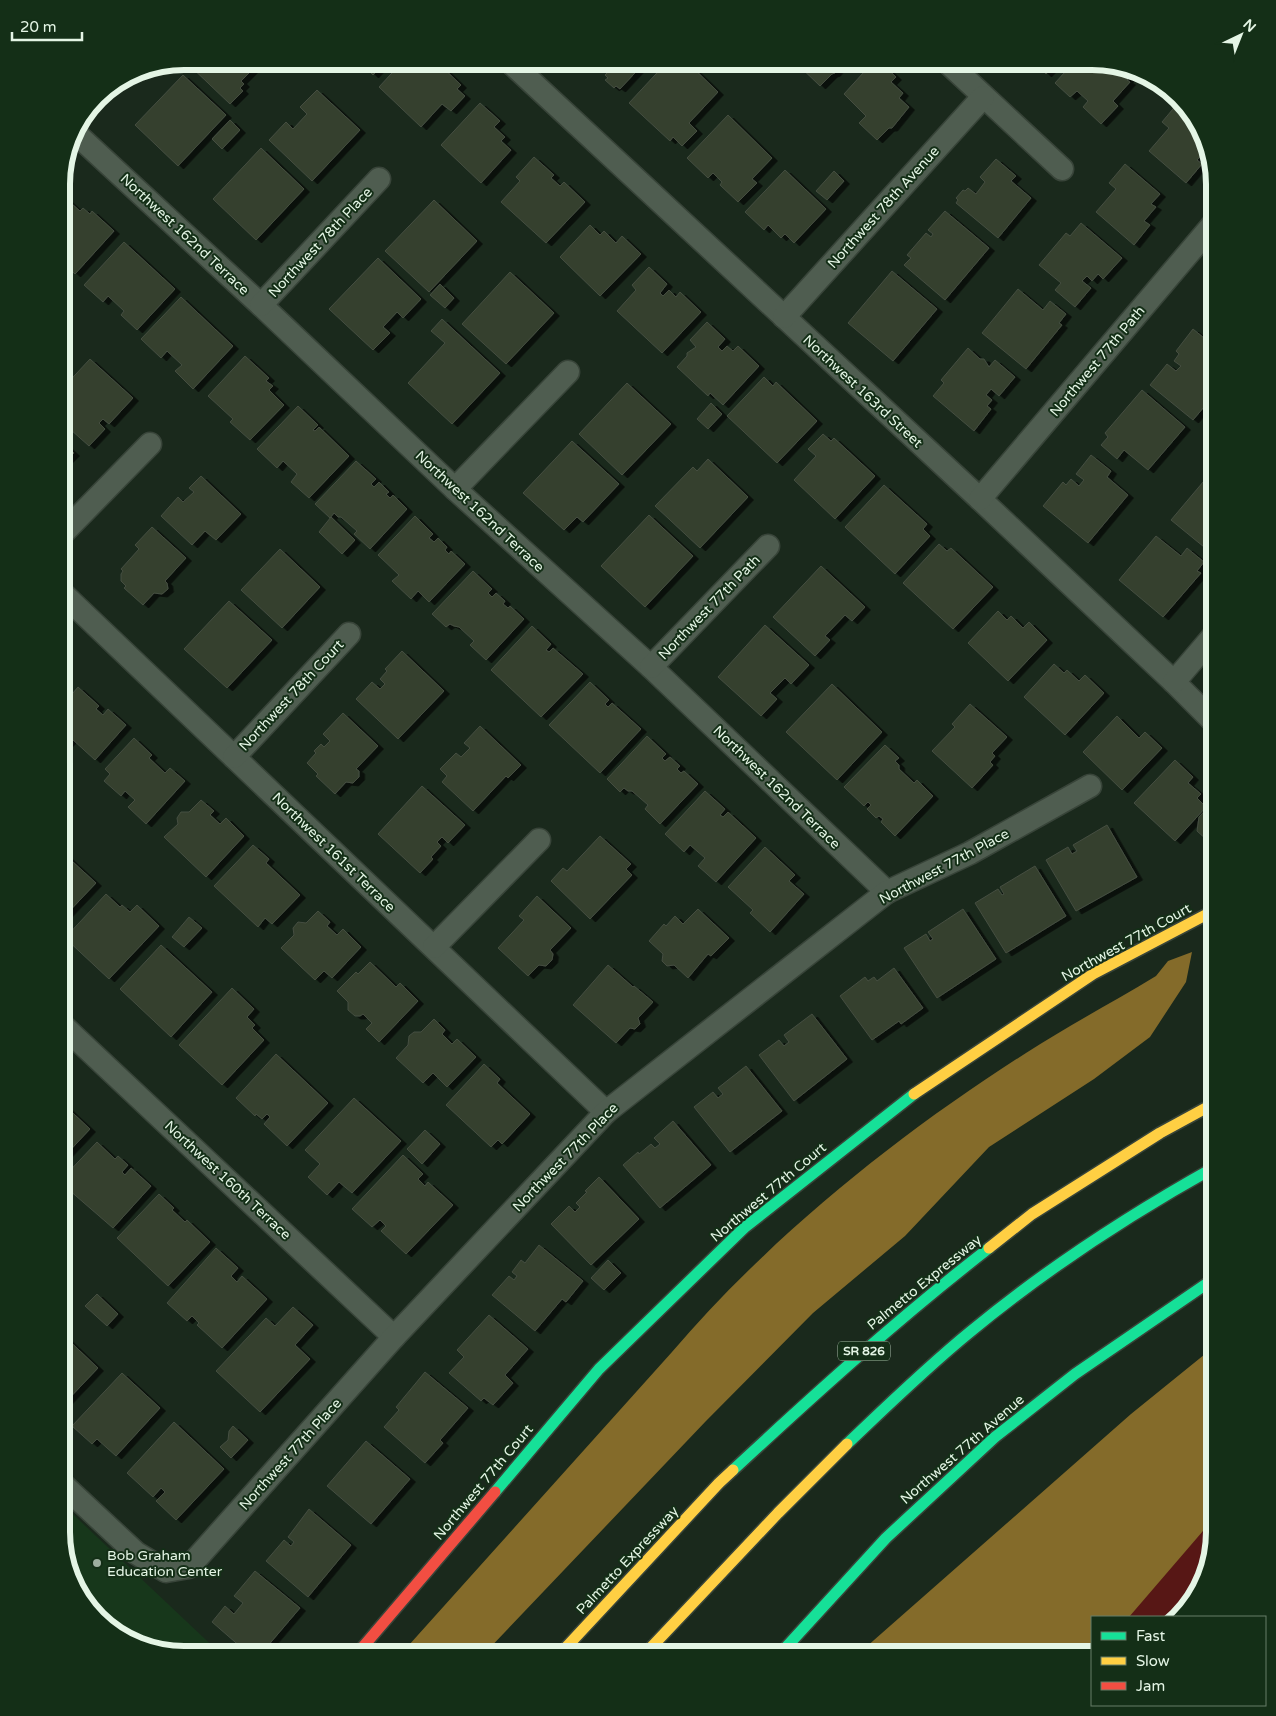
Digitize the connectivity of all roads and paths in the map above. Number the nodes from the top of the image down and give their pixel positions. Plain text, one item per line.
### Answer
1 (519, 70) edge
2 (954, 70) edge
3 (983, 97) junction
4 (80, 138) edge
5 (1062, 169) dead end
6 (379, 179) dead end
7 (1206, 233) edge
8 (260, 305) junction
9 (784, 317) junction
10 (568, 372) dead end
11 (150, 444) dead end
12 (456, 489) junction
13 (980, 499) junction
14 (70, 527) edge
15 (768, 546) dead end
16 (70, 600) edge
17 (349, 634) dead end
18 (1206, 645) edge
19 (651, 668) junction
20 (1174, 682) junction
21 (1206, 714) edge
22 (234, 757) junction
23 (1090, 786) dead end
24 (539, 840) dead end
25 (886, 892) junction
26 (1206, 915) edge
27 (434, 947) junction
28 (70, 1032) edge
29 (1206, 1108) edge
30 (606, 1112) junction
31 (1206, 1171) edge
32 (1206, 1284) edge
33 (394, 1337) junction
34 (70, 1491) edge
35 (363, 1646) edge
36 (567, 1646) edge
37 (652, 1646) edge
38 (787, 1646) edge

1 - 9 street, Northwest 163rd Street
2 - 3 street
3 - 5 street
3 - 9 street, Northwest 78th Avenue
4 - 8 street, Northwest 162nd Terrace
6 - 8 street, Northwest 78th Place
7 - 13 street, Northwest 77th Path
8 - 12 street, Northwest 162nd Terrace
9 - 13 street, Northwest 163rd Street
10 - 12 street
11 - 14 street
12 - 19 street, Northwest 162nd Terrace
13 - 20 street, Northwest 163rd Street
15 - 19 street, Northwest 77th Path
16 - 22 street, Northwest 161st Terrace
17 - 22 street, Northwest 78th Court
18 - 20 street
19 - 25 street, Northwest 162nd Terrace
20 - 21 street, Northwest 163rd Street
22 - 27 street, Northwest 161st Terrace
23 - 25 street, Northwest 77th Place
24 - 27 street
25 - 30 street, Northwest 77th Place
26 - 35 main road, Northwest 77th Court
27 - 30 street, Northwest 161st Terrace
28 - 33 street, Northwest 160th Terrace
29 - 36 main road, Palmetto Expressway / SR 826
30 - 33 street, Northwest 77th Place
31 - 37 main road
32 - 38 main road, Northwest 77th Avenue
33 - 34 street, Northwest 77th Place

